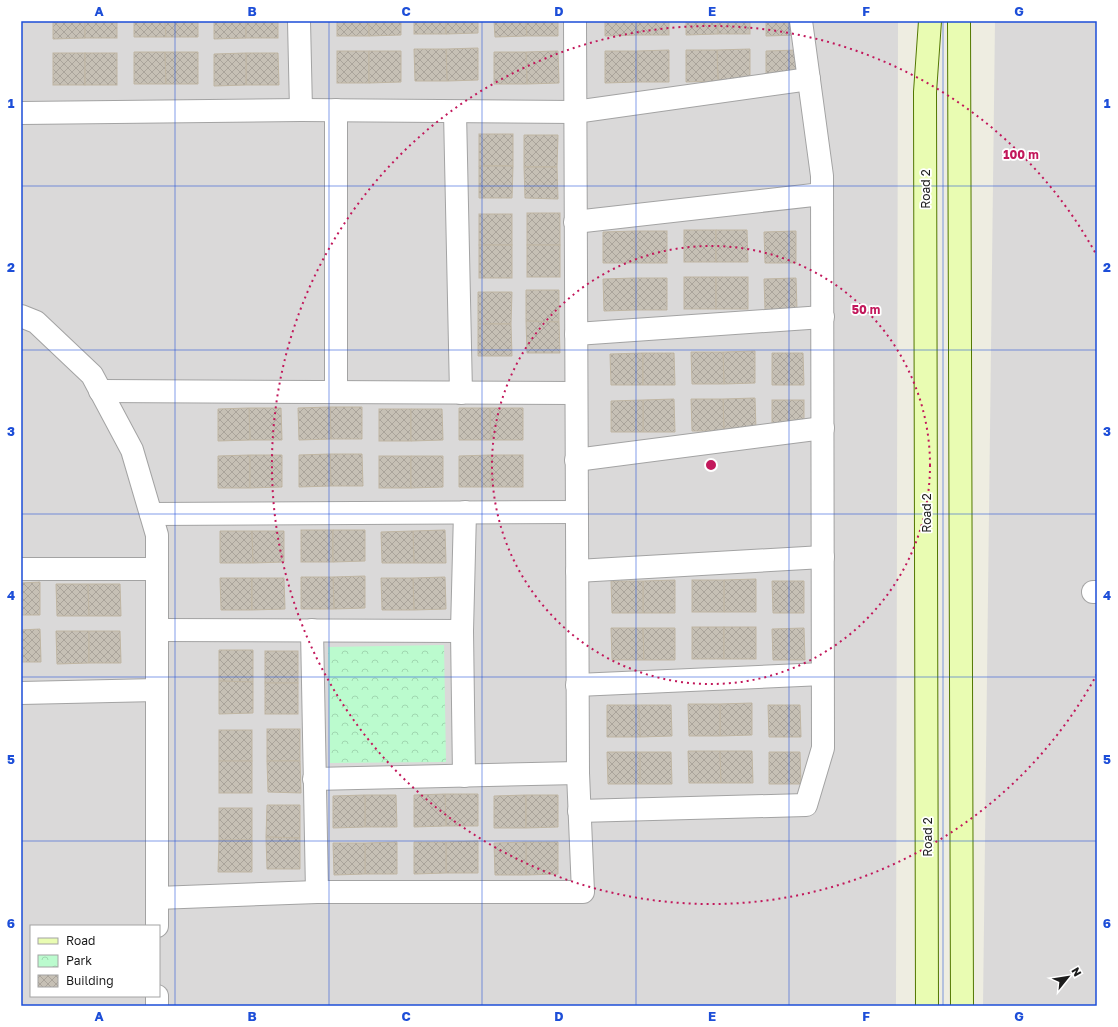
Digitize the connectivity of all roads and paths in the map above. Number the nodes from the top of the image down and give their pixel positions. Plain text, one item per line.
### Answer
1 (299, 21) edge
2 (574, 21) edge
3 (801, 21) edge
4 (930, 21) edge
5 (959, 21) edge
6 (809, 79) junction
7 (301, 110) junction
8 (336, 110) junction
9 (455, 112) junction
10 (575, 112) junction
11 (21, 113) edge
12 (822, 194) junction
13 (575, 222) junction
14 (21, 316) edge
15 (822, 317) junction
16 (576, 334) junction
17 (100, 391) junction
18 (336, 392) junction
19 (461, 393) junction
20 (576, 394) junction
21 (823, 428) junction
22 (576, 460) junction
23 (465, 512) junction
24 (576, 512) junction
25 (151, 514) junction
26 (823, 557) junction
27 (21, 569) edge
28 (157, 569) junction
29 (577, 571) junction
30 (157, 630) junction
31 (312, 630) junction
32 (462, 631) junction
33 (824, 674) junction
34 (577, 685) junction
35 (157, 690) junction
36 (21, 693) edge
37 (578, 773) junction
38 (464, 776) junction
39 (314, 779) junction
40 (579, 811) junction
41 (317, 892) junction
42 (157, 898) junction
43 (157, 925) edge
44 (927, 1006) edge
45 (962, 1006) edge

1 - 7 street
2 - 10 street
3 - 6 street
4 - 44 street, Road 2
5 - 45 street
6 - 10 street
6 - 12 street
7 - 8 street
7 - 11 street
8 - 9 street
8 - 18 street
9 - 10 street
9 - 19 street
10 - 13 street
12 - 13 street
12 - 15 street
13 - 16 street
14 - 17 street
15 - 16 street
15 - 21 street
16 - 20 street
17 - 18 street
17 - 25 street
18 - 19 street
19 - 20 street
20 - 22 street
21 - 22 street
21 - 26 street
22 - 24 street
23 - 24 street
23 - 25 street
23 - 32 street
24 - 29 street
25 - 28 street
26 - 29 street
26 - 33 street
27 - 28 street
28 - 30 street
29 - 34 street
30 - 31 street
30 - 35 street
31 - 32 street
31 - 39 street
32 - 38 street
33 - 34 street
33 - 40 street
34 - 37 street
35 - 36 street
35 - 42 street
37 - 38 street
37 - 40 street
38 - 39 street
39 - 41 street
40 - 41 street
41 - 42 street
42 - 43 street

